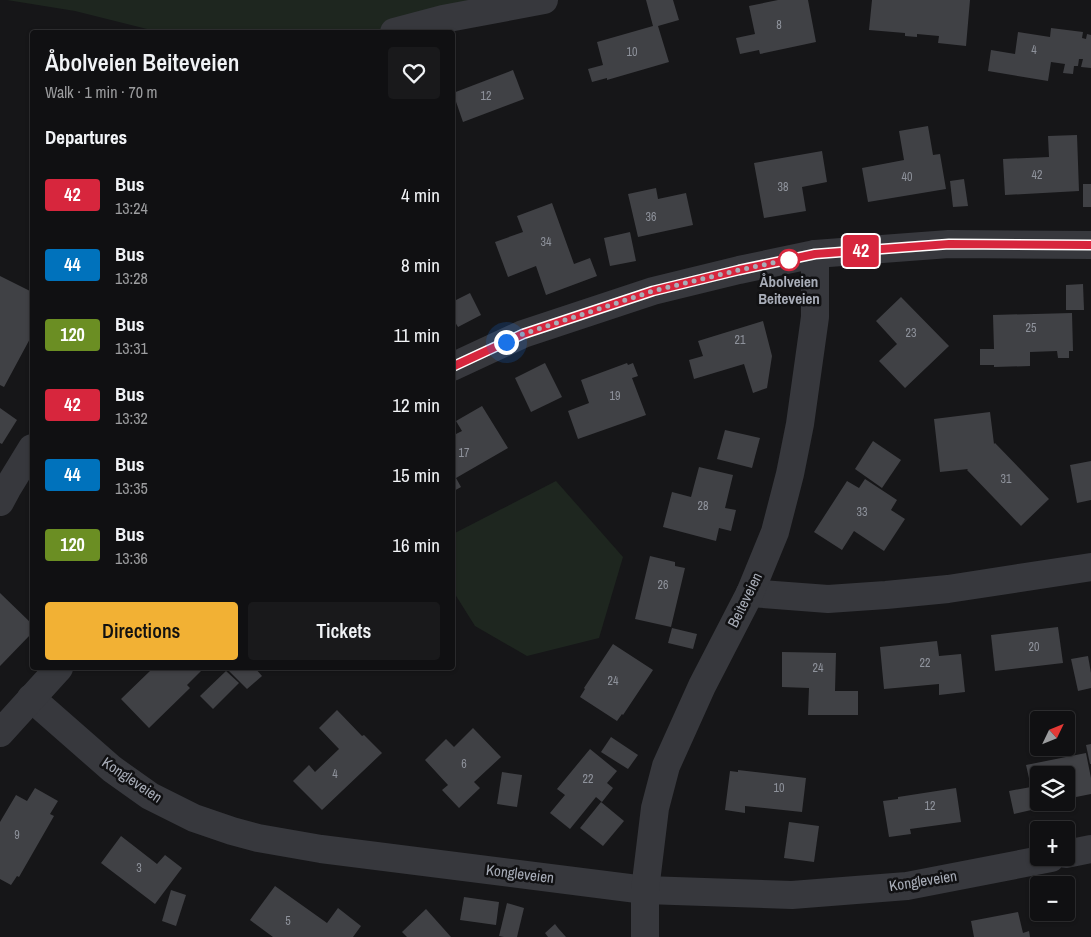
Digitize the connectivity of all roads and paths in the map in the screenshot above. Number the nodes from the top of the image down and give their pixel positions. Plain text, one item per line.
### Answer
1 (544, 0) edge
2 (402, 30) edge
3 (1091, 245) edge
4 (815, 254) junction
5 (455, 366) edge
6 (30, 451) edge
7 (0, 502) edge
8 (1091, 567) edge
9 (750, 593) junction
10 (58, 670) edge
11 (31, 698) junction
12 (0, 733) edge
13 (1091, 849) edge
14 (1075, 852) edge
15 (1030, 862) edge
16 (645, 890) junction
17 (644, 937) edge

1 - 2 street
3 - 4 street
4 - 5 street
4 - 9 street, Beiteveien
6 - 7 street
8 - 9 street
9 - 16 street, Beiteveien
10 - 11 street
11 - 12 street
11 - 16 street, Kongleveien
13 - 14 street
15 - 16 street, Kongleveien
16 - 17 street, Beiteveien

